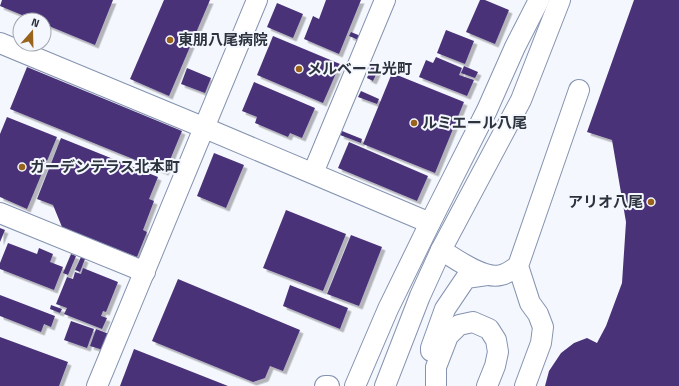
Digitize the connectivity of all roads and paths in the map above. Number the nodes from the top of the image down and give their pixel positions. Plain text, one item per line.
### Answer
1 (257, 0) edge
2 (385, 0) edge
3 (539, 0) edge
4 (560, 0) edge
5 (0, 43) edge
6 (579, 90) dead end
7 (205, 128) junction
8 (313, 173) junction
9 (0, 213) edge
10 (430, 223) junction
11 (441, 250) junction
12 (518, 266) junction
13 (145, 272) junction
14 (487, 275) junction
15 (436, 376) edge
16 (97, 386) edge
17 (325, 386) edge
18 (329, 386) edge
19 (355, 386) edge
20 (385, 386) edge
21 (487, 386) edge
22 (525, 386) edge

1 - 7 street
2 - 8 street
3 - 10 street
4 - 11 street
5 - 7 street
6 - 12 street
7 - 8 street
7 - 13 street
8 - 10 street
9 - 13 street
10 - 19 street
11 - 14 street
11 - 20 street
12 - 14 street
12 - 22 street
13 - 16 street
14 - 15 street
15 - 21 street
17 - 18 street

